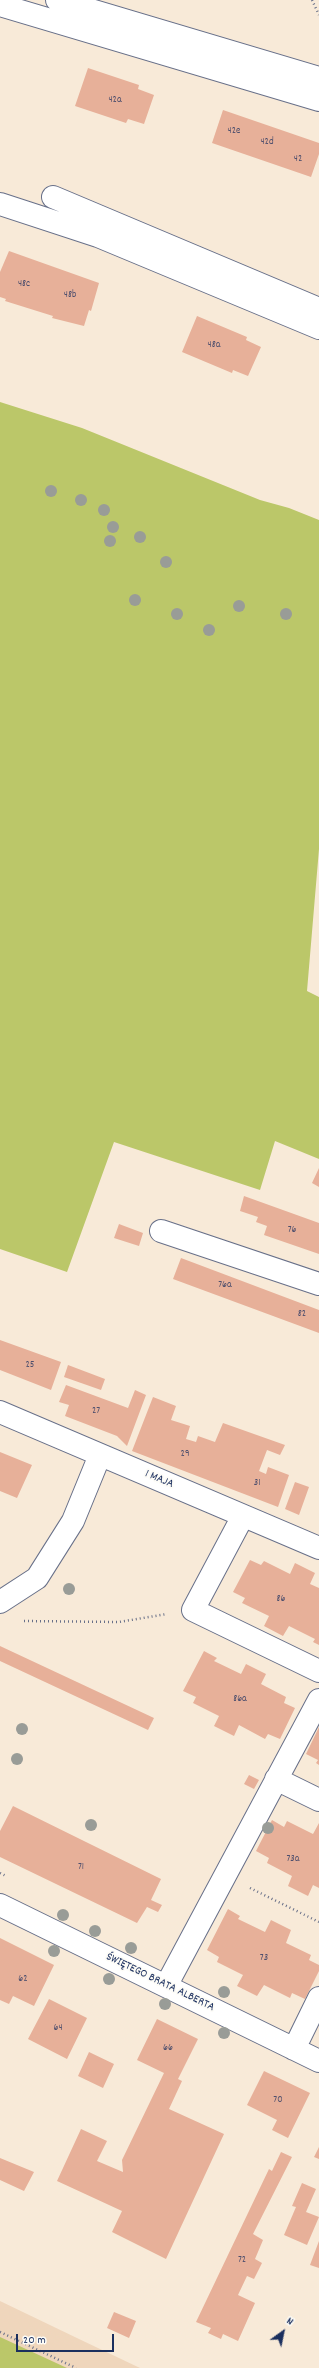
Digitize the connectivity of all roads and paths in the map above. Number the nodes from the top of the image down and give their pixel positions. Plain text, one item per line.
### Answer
1 (57, 0) edge
2 (312, 0) edge
3 (0, 5) edge
4 (319, 14) edge
5 (319, 78) edge
6 (319, 100) edge
7 (53, 197) dead end
8 (0, 204) edge
9 (319, 309) edge
10 (319, 328) edge
11 (161, 1231) dead end
12 (319, 1284) edge
13 (0, 1412) edge
14 (100, 1455) junction
15 (243, 1516) junction
16 (319, 1548) edge
17 (0, 1602) edge
18 (193, 1610) junction
19 (21, 1622) dead end
20 (319, 1671) edge
21 (319, 1700) edge
22 (276, 1779) junction
23 (319, 1800) edge
24 (225, 1876) junction
25 (0, 1905) edge
26 (319, 1922) edge
27 (166, 1986) junction
28 (319, 1998) edge
29 (294, 2049) junction
30 (319, 2061) edge
31 (0, 2332) edge
32 (76, 2368) edge

1 - 5 street
2 - 4 path
3 - 6 street
7 - 9 street
8 - 10 street
11 - 12 street
13 - 14 street, 1 MAJA
14 - 15 street, 1 MAJA
14 - 17 street
15 - 16 street, 1 MAJA
15 - 18 street
18 - 19 path
18 - 20 street
21 - 22 street
22 - 23 street
22 - 24 street
24 - 26 path
24 - 27 street
25 - 27 street, ŚWIĘTEGO BRATA ALBERTA
27 - 29 street, ŚWIĘTEGO BRATA ALBERTA
28 - 29 street
29 - 30 street, ŚWIĘTEGO BRATA ALBERTA
31 - 32 path

